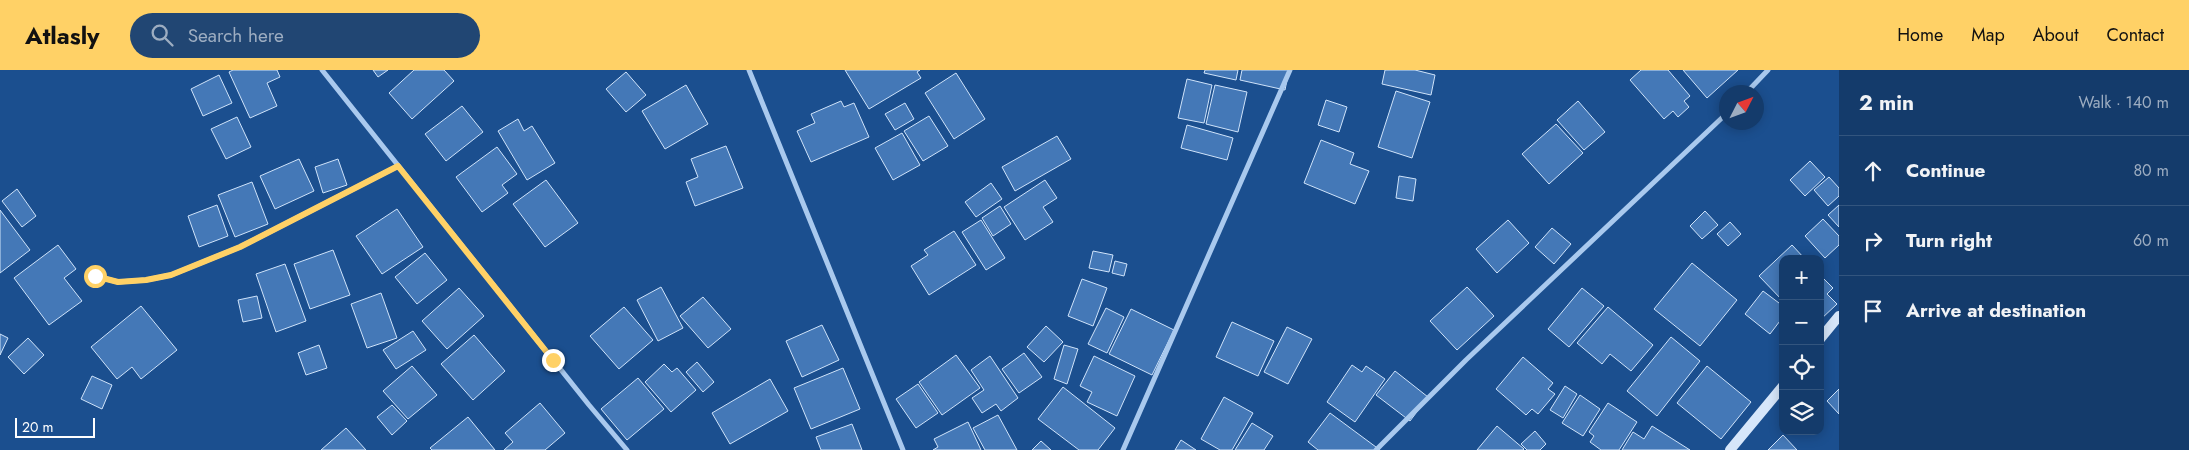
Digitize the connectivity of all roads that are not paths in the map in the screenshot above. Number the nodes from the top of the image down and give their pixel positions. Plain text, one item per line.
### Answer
1 (322, 70) edge
2 (749, 70) edge
3 (1290, 70) edge
4 (1768, 70) edge
5 (1754, 85) edge
6 (1719, 121) edge
7 (398, 166) junction
8 (95, 276) dead end
9 (1839, 316) edge
10 (1824, 334) edge
11 (1780, 390) edge
12 (627, 450) edge
13 (903, 450) edge
14 (1123, 450) edge
15 (1376, 450) edge
16 (1730, 450) edge

1 - 7 street
2 - 13 street
3 - 14 street
4 - 5 street
6 - 15 street
7 - 8 street
7 - 12 street
9 - 10 street
11 - 16 street

